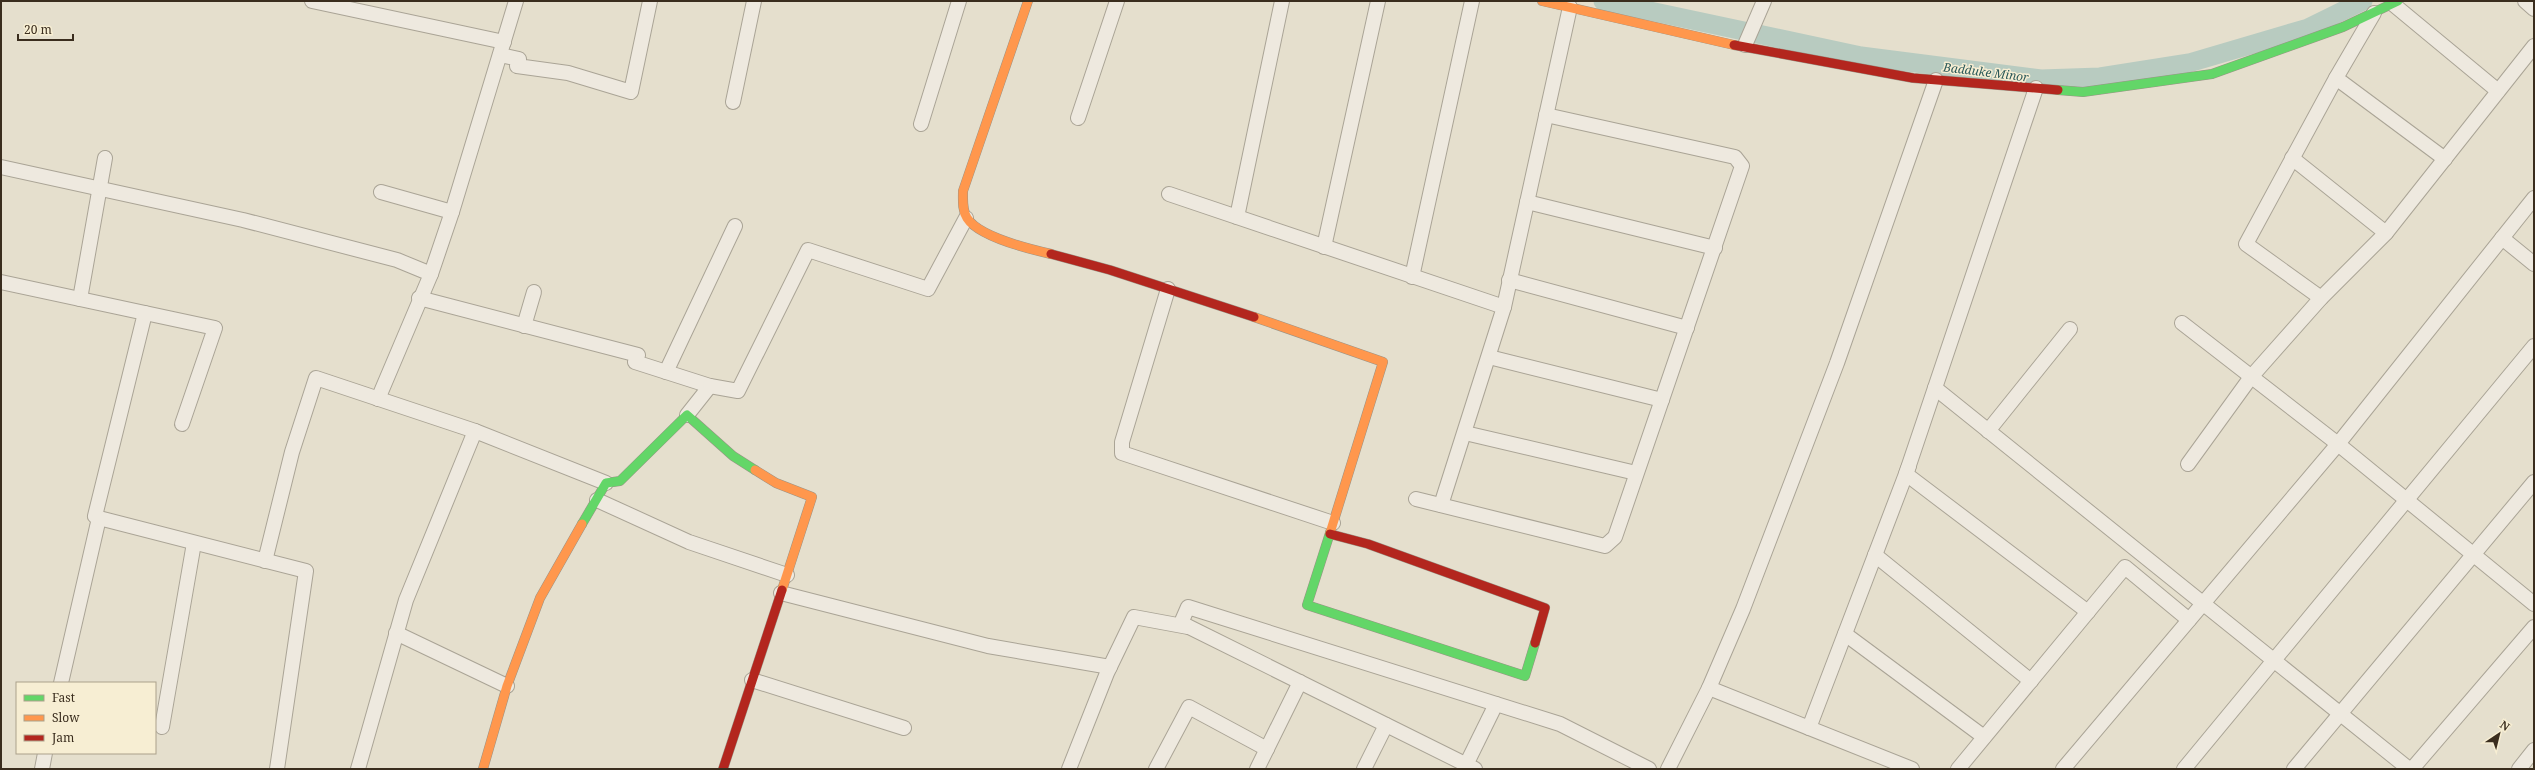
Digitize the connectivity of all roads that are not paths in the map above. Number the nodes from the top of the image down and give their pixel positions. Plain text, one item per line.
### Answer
1 (312, 1) edge
2 (516, 1) edge
3 (650, 1) edge
4 (754, 1) edge
5 (959, 1) edge
6 (1028, 1) edge
7 (1117, 1) edge
8 (1282, 1) edge
9 (1378, 1) edge
10 (1472, 1) edge
11 (1542, 1) edge
12 (1764, 1) edge
13 (2525, 1) edge
14 (2396, 2) edge
15 (1570, 7) junction
16 (2534, 9) edge
17 (2374, 13) junction
18 (1744, 46) junction
19 (2534, 46) edge
20 (502, 48) junction
21 (2336, 78) junction
22 (1936, 80) junction
23 (2036, 88) junction
24 (2498, 91) junction
25 (733, 102) dead end
26 (1546, 115) junction
27 (1078, 118) dead end
28 (921, 124) dead end
29 (105, 158) dead end
30 (2292, 158) junction
31 (2445, 159) junction
32 (1, 167) edge
33 (100, 190) junction
34 (381, 192) dead end
35 (1169, 194) dead end
36 (2534, 198) edge
37 (1527, 202) junction
38 (452, 212) junction
39 (1237, 217) junction
40 (966, 218) junction
41 (735, 226) dead end
42 (2386, 233) junction
43 (2502, 238) junction
44 (1324, 247) junction
45 (1715, 248) junction
46 (2534, 264) edge
47 (431, 274) junction
48 (1412, 277) junction
49 (1510, 280) junction
50 (1, 282) edge
51 (1168, 289) junction
52 (534, 292) dead end
53 (419, 298) junction
54 (2321, 298) junction
55 (80, 299) junction
56 (1504, 307) junction
57 (145, 313) junction
58 (2182, 323) dead end
59 (524, 326) junction
60 (1687, 328) junction
61 (2070, 329) dead end
62 (2534, 346) edge
63 (1489, 357) junction
64 (666, 372) junction
65 (2251, 377) junction
66 (710, 386) junction
67 (1935, 388) junction
68 (378, 399) junction
69 (1662, 400) junction
70 (687, 415) junction
71 (182, 424) dead end
72 (475, 431) junction
73 (1988, 431) junction
74 (1465, 433) junction
75 (2338, 444) junction
76 (2188, 464) dead end
77 (1909, 466) junction
78 (1636, 473) junction
79 (2534, 482) edge
80 (606, 483) junction
81 (1416, 499) dead end
82 (2406, 499) junction
83 (597, 500) junction
84 (1441, 505) junction
85 (99, 518) junction
86 (1332, 529) junction
87 (194, 543) junction
88 (1875, 555) junction
89 (2474, 555) junction
90 (265, 561) junction
91 (786, 575) junction
92 (781, 593) junction
93 (2203, 604) junction
94 (2534, 604) edge
95 (2088, 612) junction
96 (2189, 620) junction
97 (1188, 627) junction
98 (2534, 628) edge
99 (396, 633) junction
100 (1845, 634) junction
101 (2275, 660) junction
102 (1110, 667) junction
103 (752, 680) junction
104 (2031, 681) junction
105 (61, 682) edge
106 (1300, 682) junction
107 (507, 686) junction
108 (1709, 688) junction
109 (1496, 704) junction
110 (2340, 711) junction
111 (1386, 725) junction
112 (162, 727) dead end
113 (904, 728) dead end
114 (1809, 728) junction
115 (1984, 737) junction
116 (1267, 749) junction
117 (2534, 750) edge
118 (45, 754) edge
119 (1469, 768) edge
120 (42, 769) edge
121 (277, 769) edge
122 (358, 769) edge
123 (484, 769) edge
124 (723, 769) edge
125 (1069, 769) edge
126 (1156, 769) edge
127 (1257, 769) edge
128 (1364, 769) edge
129 (1650, 769) edge
130 (1668, 769) edge
131 (1912, 769) edge
132 (1958, 769) edge
133 (2063, 769) edge
134 (2184, 769) edge
135 (2294, 769) edge
136 (2411, 769) edge
137 (2519, 769) edge

1 - 20 street
2 - 20 street
3 - 20 street
4 - 25 street
5 - 28 street
6 - 40 street
7 - 27 street
8 - 39 street
9 - 44 street
10 - 48 street
11 - 15 street
12 - 18 street
13 - 16 street
14 - 17 street
14 - 24 street
15 - 18 street
15 - 26 street
17 - 21 street
17 - 23 street
18 - 22 street
19 - 24 street
20 - 38 street
21 - 30 street
21 - 31 street
22 - 23 street
22 - 108 street
23 - 67 street
24 - 31 street
26 - 37 street
26 - 45 street
29 - 33 street
30 - 42 street
30 - 54 street
31 - 42 street
32 - 33 street
33 - 47 street
33 - 55 street
34 - 38 street
35 - 39 street
36 - 43 street
37 - 45 street
37 - 49 street
38 - 47 street
39 - 44 street
40 - 51 street
40 - 66 street
41 - 64 street
42 - 54 street
43 - 46 street
43 - 75 street
44 - 48 street
45 - 60 street
47 - 53 street
48 - 56 street
49 - 56 street
49 - 60 street
50 - 55 street
51 - 86 street
51 - 86 street
52 - 59 street
53 - 59 street
53 - 68 street
54 - 65 street
55 - 57 street
56 - 63 street
57 - 71 street
57 - 85 street
58 - 65 street
59 - 64 street
60 - 69 street
61 - 73 street
62 - 82 street
63 - 69 street
63 - 74 street
64 - 66 street
65 - 75 street
65 - 76 street
66 - 70 street
67 - 73 street
67 - 77 street
68 - 72 street
68 - 90 street
69 - 78 street
70 - 80 street
70 - 91 street
72 - 80 street
72 - 99 street
73 - 93 street
74 - 78 street
74 - 84 street
75 - 82 street
75 - 93 street
77 - 88 street
77 - 95 street
78 - 84 street
79 - 89 street
80 - 83 street
81 - 84 street
82 - 89 street
82 - 101 street
83 - 91 street
83 - 107 street
85 - 87 street
85 - 105 street
86 - 86 street
87 - 90 street
87 - 112 street
88 - 100 street
88 - 104 street
89 - 94 street
89 - 110 street
90 - 121 street
91 - 92 street
92 - 102 street
92 - 103 street
93 - 96 street
93 - 101 street
95 - 96 street
95 - 104 street
96 - 133 street
97 - 102 street
97 - 106 street
97 - 109 street
98 - 136 street
99 - 107 street
99 - 122 street
100 - 114 street
100 - 115 street
101 - 110 street
101 - 134 street
102 - 125 street
103 - 113 street
103 - 124 street
104 - 115 street
106 - 111 street
106 - 116 street
107 - 123 street
108 - 114 street
108 - 130 street
109 - 119 street
109 - 129 street
110 - 135 street
110 - 136 street
111 - 119 street
111 - 128 street
114 - 131 street
115 - 132 street
116 - 126 street
116 - 127 street
117 - 137 street
118 - 120 street

